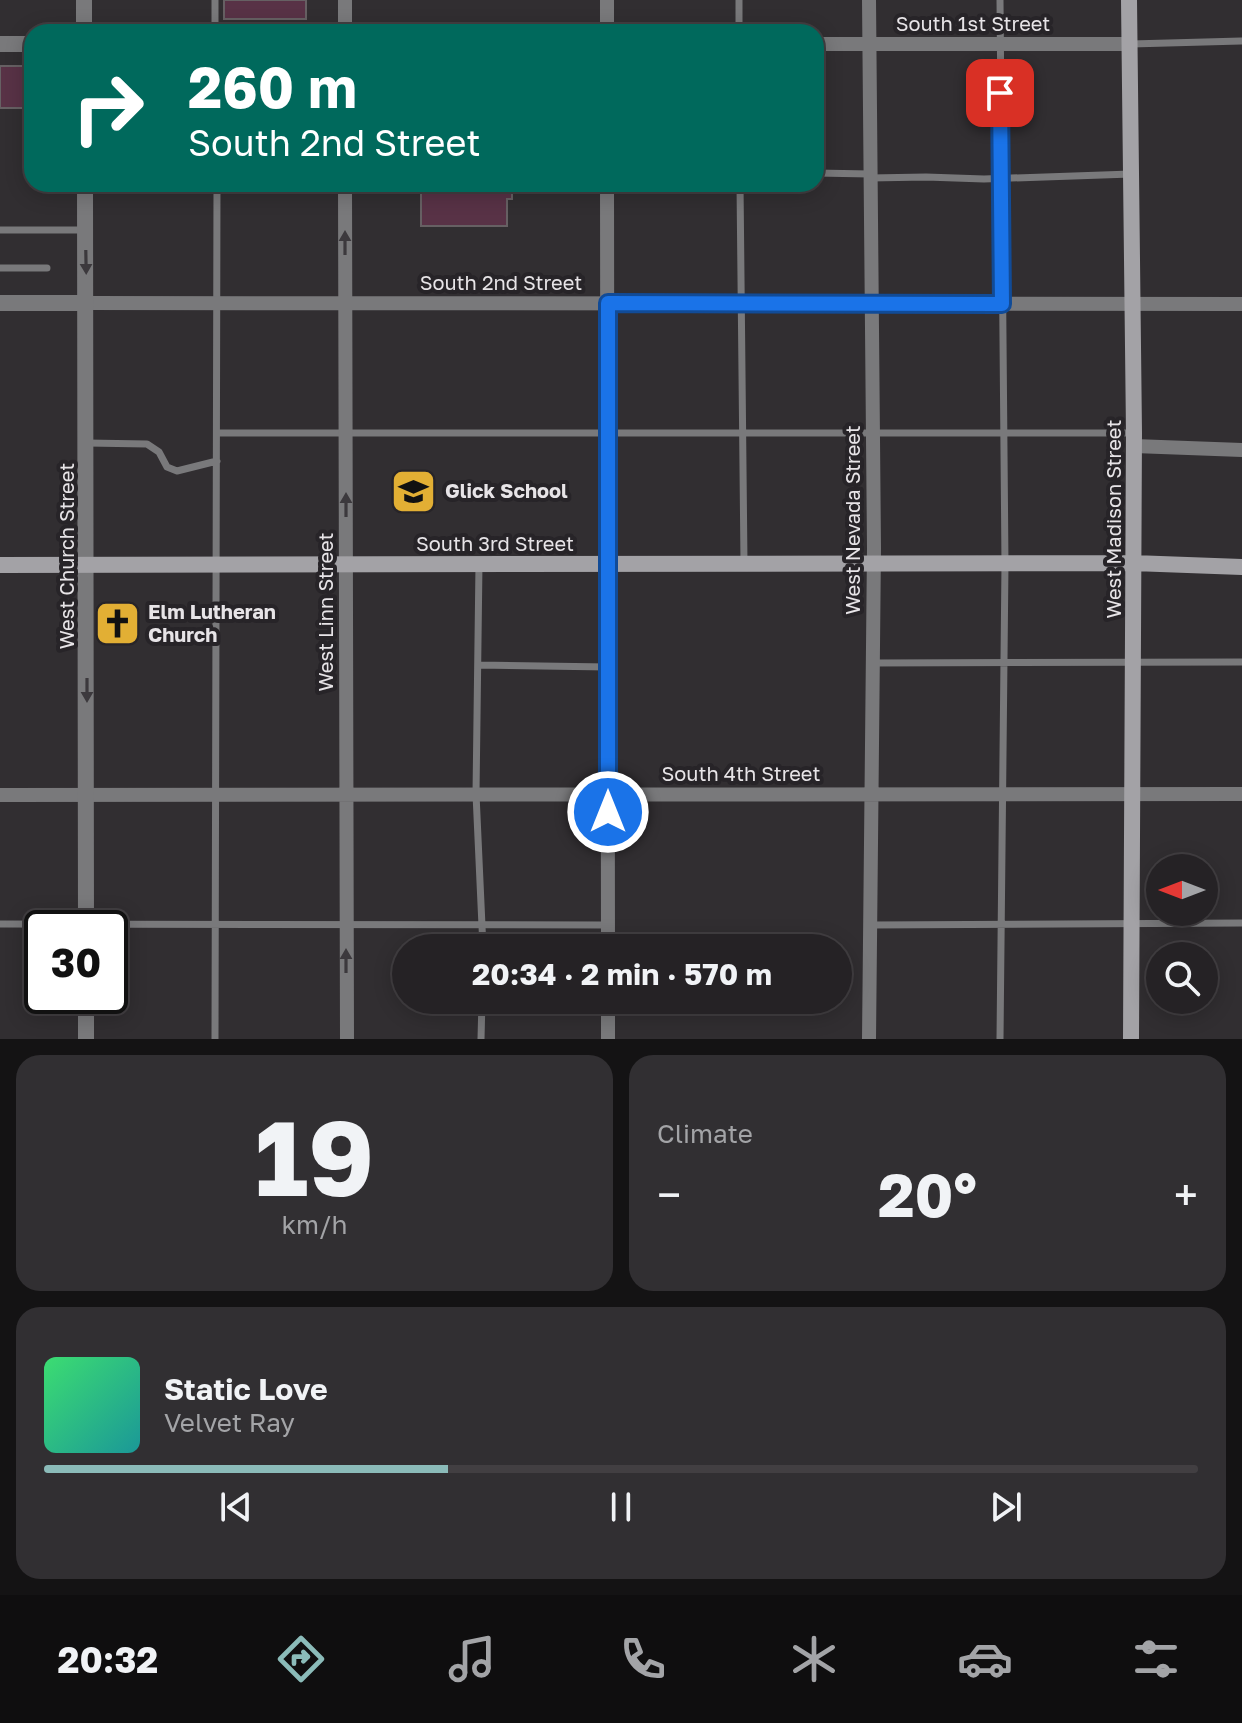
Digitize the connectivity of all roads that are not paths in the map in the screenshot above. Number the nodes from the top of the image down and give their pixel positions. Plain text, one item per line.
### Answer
1 (84, 0) edge
2 (215, 0) edge
3 (345, 0) edge
4 (607, 0) edge
5 (739, 0) edge
6 (869, 0) edge
7 (1000, 0) edge
8 (1129, 0) edge
9 (84, 24) edge
10 (215, 24) edge
11 (345, 24) edge
12 (607, 24) edge
13 (739, 24) edge
14 (1241, 41) edge
15 (0, 44) edge
16 (24, 44) edge
17 (824, 44) edge
18 (869, 44) junction
19 (999, 44) junction
20 (1129, 44) junction
21 (824, 173) edge
22 (1131, 174) junction
23 (870, 176) junction
24 (1001, 178) junction
25 (85, 192) edge
26 (217, 192) edge
27 (345, 192) edge
28 (607, 192) edge
29 (740, 192) edge
30 (0, 230) edge
31 (85, 230) junction
32 (0, 268) edge
33 (47, 268) dead end
34 (0, 303) edge
35 (86, 303) junction
36 (218, 303) junction
37 (345, 303) junction
38 (608, 303) junction
39 (741, 303) junction
40 (872, 303) junction
41 (1002, 304) junction
42 (1133, 304) junction
43 (1242, 304) edge
44 (217, 433) junction
45 (345, 433) junction
46 (608, 433) junction
47 (743, 433) junction
48 (873, 433) junction
49 (1003, 433) junction
50 (1134, 440) junction
51 (87, 443) junction
52 (1242, 450) edge
53 (217, 461) junction
54 (1133, 563) junction
55 (346, 564) junction
56 (479, 564) junction
57 (609, 564) junction
58 (744, 564) junction
59 (873, 564) junction
60 (1005, 564) junction
61 (0, 565) edge
62 (87, 565) junction
63 (217, 565) junction
64 (1242, 567) edge
65 (1242, 662) edge
66 (873, 663) junction
67 (1004, 664) junction
68 (1134, 664) junction
69 (478, 665) junction
70 (609, 667) junction
71 (217, 794) junction
72 (346, 794) junction
73 (476, 794) junction
74 (608, 794) junction
75 (872, 794) junction
76 (1002, 794) junction
77 (1134, 794) junction
78 (1242, 794) edge
79 (0, 795) edge
80 (87, 795) junction
81 (86, 910) edge
82 (1242, 923) edge
83 (0, 924) edge
84 (24, 925) edge
85 (216, 925) junction
86 (346, 925) junction
87 (484, 925) junction
88 (608, 925) junction
89 (871, 925) junction
90 (1001, 925) junction
91 (1132, 925) junction
92 (128, 926) edge
93 (484, 934) edge
94 (608, 934) edge
95 (86, 1014) edge
96 (482, 1014) edge
97 (608, 1014) edge
98 (86, 1039) edge
99 (215, 1039) edge
100 (347, 1039) edge
101 (481, 1039) edge
102 (608, 1039) edge
103 (869, 1039) edge
104 (1000, 1039) edge
105 (1131, 1039) edge

1 - 9 street
2 - 10 lane
3 - 11 street
4 - 12 street
5 - 13 lane
6 - 18 street, West Nevada Street
7 - 19 lane
8 - 20 main road, West Madison Street
14 - 20 lane
15 - 16 street
17 - 18 street, South 1st Street
18 - 19 street, South 1st Street
18 - 23 street, West Nevada Street
19 - 20 street, South 1st Street
19 - 24 lane
20 - 22 main road, West Madison Street
21 - 23 lane
22 - 24 lane
22 - 42 main road, West Madison Street
23 - 24 lane
23 - 40 street, West Nevada Street
24 - 41 lane
25 - 31 street, West Church Street
26 - 36 lane
37 -> 27 street, West Linn Street
28 - 38 street
29 - 39 lane
30 - 31 lane
31 -> 35 street, West Church Street
32 - 33 lane
34 - 35 street, South 2nd Street
35 - 36 street, South 2nd Street
35 - 51 street, West Church Street
36 - 37 street, South 2nd Street
36 - 44 lane
37 - 38 street, South 2nd Street
37 - 45 street, West Linn Street
38 - 39 street, South 2nd Street
38 - 46 street
39 - 40 street, South 2nd Street
39 - 47 lane
40 - 41 street, South 2nd Street
40 - 48 street, West Nevada Street
41 - 42 street, South 2nd Street
41 - 49 lane
42 - 43 street, South 2nd Street
42 - 50 main road, West Madison Street
44 - 45 lane
44 - 53 lane
45 - 46 lane
55 -> 45 street, West Linn Street
46 - 47 lane
46 - 57 street
47 - 48 lane
47 - 58 lane
48 - 49 lane
48 - 59 street, West Nevada Street
49 - 50 lane
49 - 60 lane
50 - 52 street
50 - 54 main road, West Madison Street
51 - 53 lane
51 - 62 street, West Church Street
53 - 63 lane
54 - 60 main road, South 3rd Street
54 - 64 main road, South 3rd Street
54 - 68 main road, West Madison Street
55 - 56 main road, South 3rd Street
55 - 63 main road, South 3rd Street
55 - 72 street, West Linn Street
56 - 57 main road, South 3rd Street
56 - 69 lane
57 - 58 main road, South 3rd Street
57 - 70 street
58 - 59 main road, South 3rd Street
59 - 60 main road, South 3rd Street
59 - 66 street, West Nevada Street
60 - 67 lane
61 - 62 main road, South 3rd Street
62 - 63 main road, South 3rd Street
62 -> 80 street, West Church Street
63 - 71 lane
65 - 68 lane
66 - 67 lane
66 - 75 street, West Nevada Street
67 - 68 lane
67 - 76 lane
68 - 77 main road, West Madison Street
69 - 70 lane
69 - 73 lane
70 - 74 street
71 - 72 street, South 4th Street
71 - 80 street, South 4th Street
71 - 85 lane
72 - 73 street, South 4th Street
72 - 86 street, West Linn Street
73 - 74 street, South 4th Street
73 - 87 lane
74 - 75 street, South 4th Street
74 - 88 street
75 - 76 street, South 4th Street
75 - 89 street, West Nevada Street
76 - 77 street, South 4th Street
76 - 90 lane
77 - 78 street, South 4th Street
77 - 91 main road, West Madison Street
79 - 80 street, South 4th Street
80 - 81 street, West Church Street
82 - 91 lane
83 - 84 lane
85 - 86 lane
85 - 92 lane
85 - 99 lane
86 - 87 lane
100 -> 86 street, West Linn Street
87 - 88 lane
87 - 93 lane
88 - 94 street
89 - 90 lane
89 - 103 street, West Nevada Street
90 - 91 lane
90 - 104 lane
91 - 105 main road, West Madison Street
95 - 98 street
96 - 101 lane
97 - 102 street

